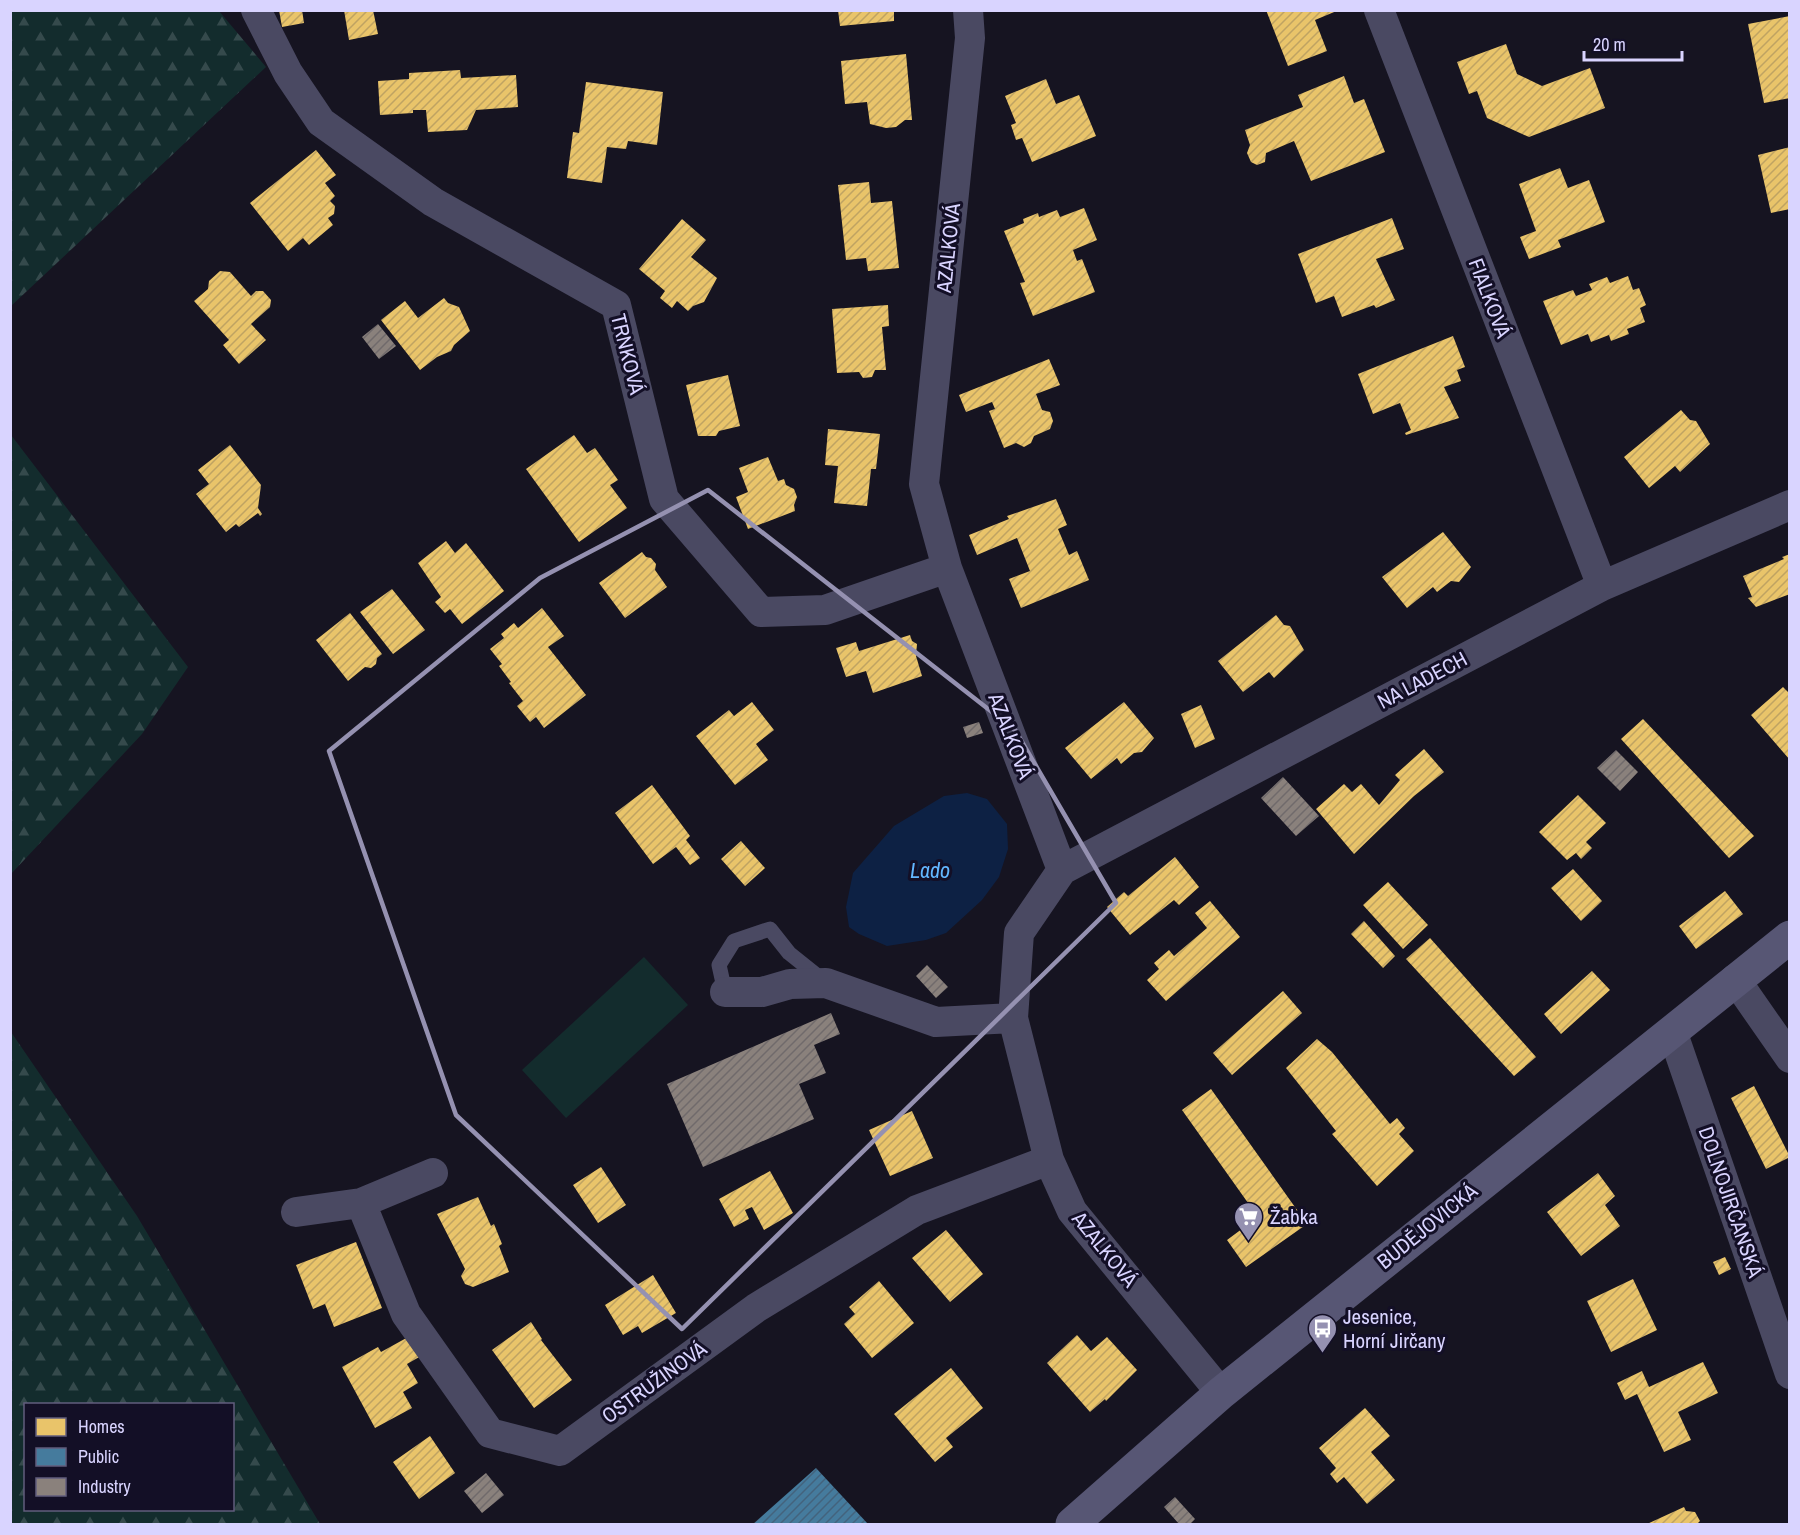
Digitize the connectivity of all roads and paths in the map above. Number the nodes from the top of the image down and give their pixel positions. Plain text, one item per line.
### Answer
1 (256, 10) edge
2 (968, 10) edge
3 (1378, 10) edge
4 (1790, 505) edge
5 (947, 568) junction
6 (1602, 586) junction
7 (1062, 870) junction
8 (1790, 937) edge
9 (1736, 979) junction
10 (826, 983) junction
11 (725, 992) joint
12 (1013, 1018) junction
13 (1672, 1031) junction
14 (1790, 1058) edge
15 (1049, 1160) junction
16 (433, 1173) dead end
17 (361, 1203) junction
18 (296, 1212) dead end
19 (1790, 1374) edge
20 (1221, 1392) junction
21 (1072, 1524) edge

1 - 5 street, TRNKOVÁ
2 - 5 street, AZALKOVÁ
3 - 6 street, FIALKOVÁ
4 - 6 street, NA LADECH
5 - 7 street, AZALKOVÁ
6 - 7 street, NA LADECH
7 - 12 street, AZALKOVÁ
8 - 9 main road, BUDĚJOVICKÁ
9 - 13 main road, BUDĚJOVICKÁ
9 - 14 street
10 - 11 street
10 - 11 lane
10 - 12 street
12 - 15 street, AZALKOVÁ
13 - 19 street, DOLNOJIRČANSKÁ
13 - 20 main road, BUDĚJOVICKÁ
15 - 17 street, OSTRUŽINOVÁ
15 - 20 street, AZALKOVÁ
16 - 17 street
17 - 18 street
20 - 21 main road, BUDĚJOVICKÁ

